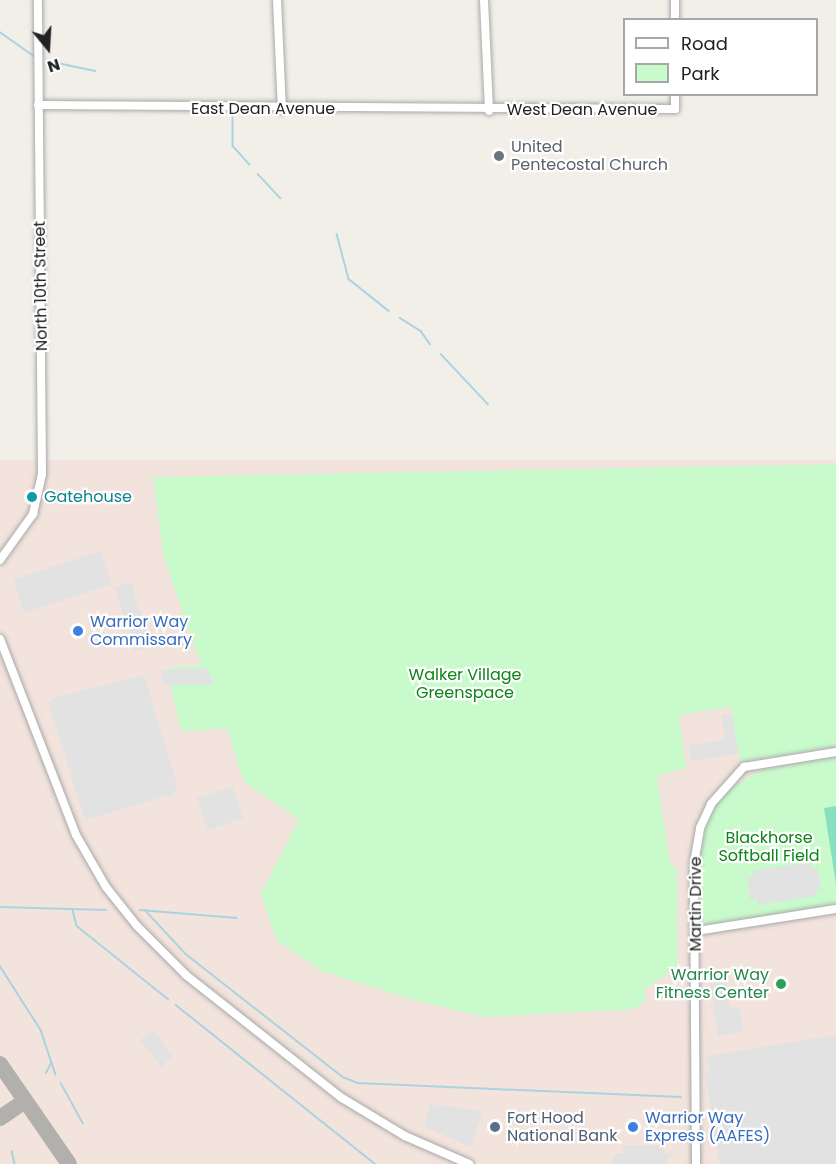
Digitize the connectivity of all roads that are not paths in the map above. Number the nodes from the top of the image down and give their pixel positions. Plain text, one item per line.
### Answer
1 (38, 0) edge
2 (277, 0) edge
3 (484, 0) edge
4 (675, 0) edge
5 (675, 18) edge
6 (675, 96) edge
7 (38, 105) junction
8 (282, 110) junction
9 (489, 111) junction
10 (0, 560) edge
11 (0, 639) edge
12 (836, 752) edge
13 (836, 909) edge
14 (697, 931) junction
15 (468, 1164) edge
16 (696, 1164) edge

1 - 7 street, North 10th Street
2 - 8 street
3 - 9 street
4 - 5 street
6 - 9 street, West Dean Avenue
7 - 8 street, East Dean Avenue
7 - 10 street, North 10th Street
8 - 9 street, East Dean Avenue
11 - 15 street
12 - 14 street, Martin Drive
13 - 14 street
14 - 16 street, Martin Drive

